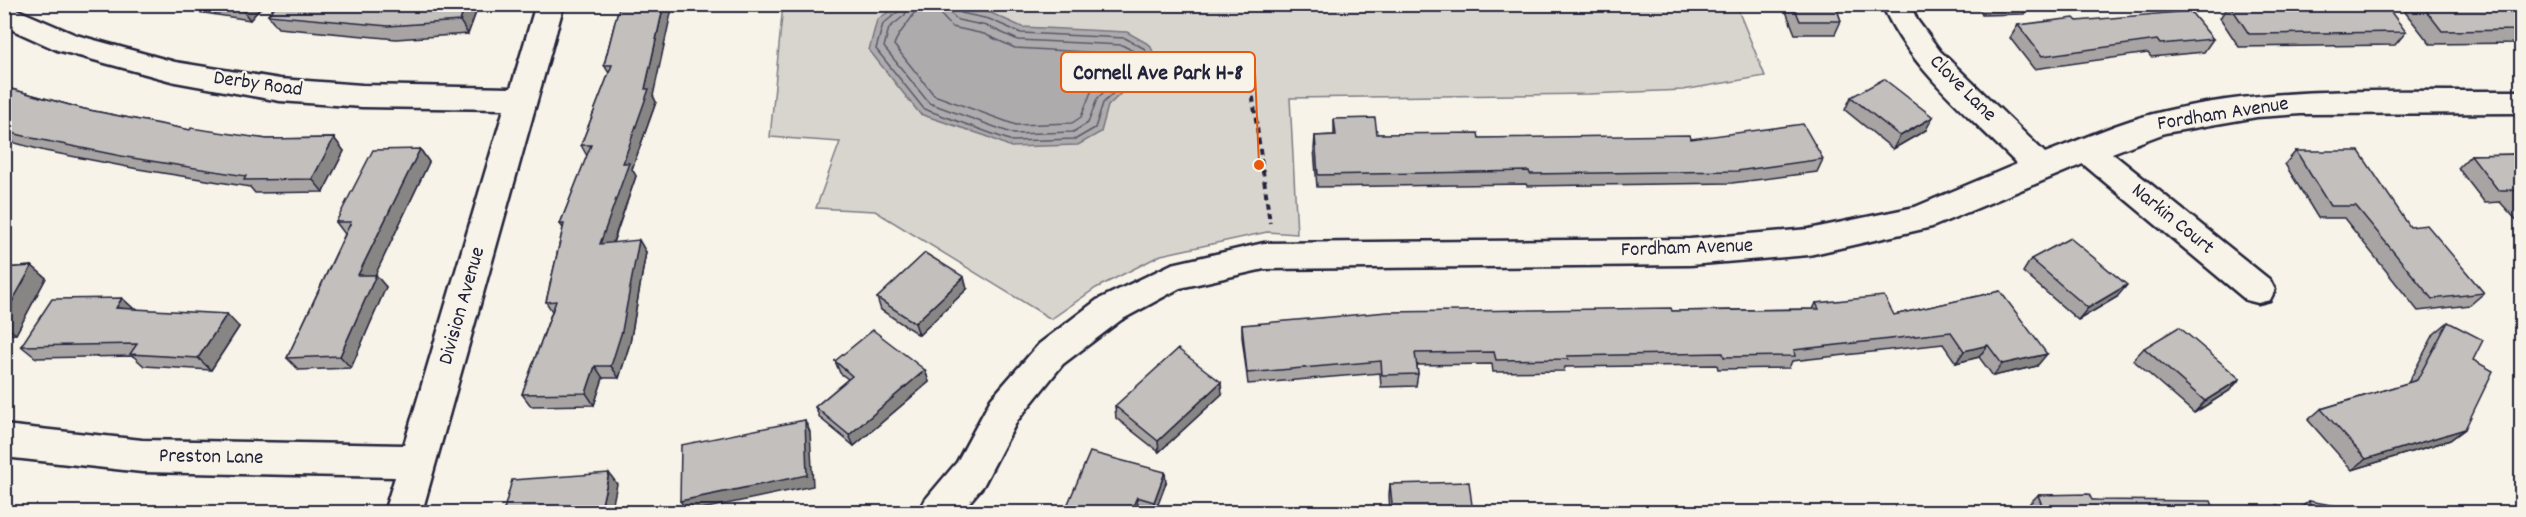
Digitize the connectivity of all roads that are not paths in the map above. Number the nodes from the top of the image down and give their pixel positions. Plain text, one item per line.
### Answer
1 (550, 4) edge
2 (1896, 4) edge
3 (4, 14) edge
4 (522, 99) junction
5 (2522, 102) edge
6 (2086, 149) junction
7 (2040, 167) junction
8 (2258, 290) dead end
9 (4, 441) edge
10 (418, 461) junction
11 (403, 513) edge
12 (938, 513) edge

1 - 4 street, Division Avenue
2 - 7 street, Clove Lane
3 - 4 street, Derby Road
4 - 10 street, Division Avenue
5 - 6 street, Fordham Avenue
6 - 7 street, Fordham Avenue
6 - 8 street, Narkin Court
7 - 12 street, Fordham Avenue
9 - 10 street, Preston Lane
10 - 11 street, Division Avenue

